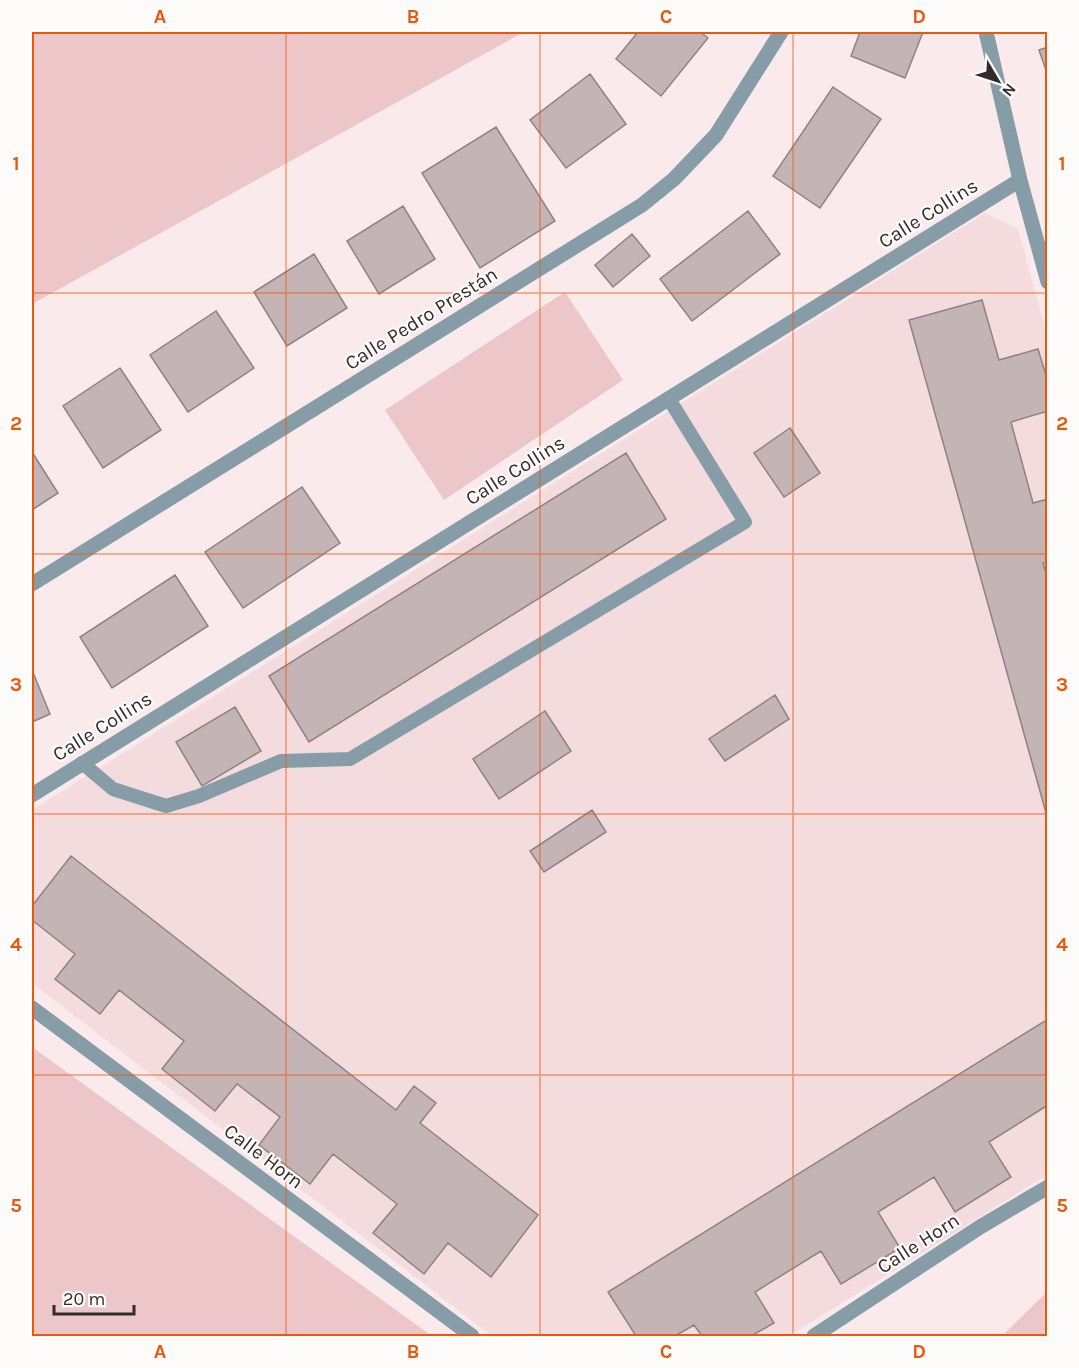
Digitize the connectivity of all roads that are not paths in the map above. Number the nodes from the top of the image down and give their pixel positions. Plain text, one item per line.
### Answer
1 (781, 32) edge
2 (986, 32) edge
3 (1020, 180) junction
4 (1047, 282) edge
5 (669, 399) junction
6 (32, 584) edge
7 (81, 764) junction
8 (32, 795) edge
9 (32, 1008) edge
10 (1047, 1187) edge
11 (472, 1336) edge
12 (814, 1336) edge

1 - 6 street, Calle Pedro Prestán
2 - 3 street
3 - 4 street
3 - 5 street, Calle Collins
5 - 7 street, Calle Collins
5 - 7 lane
7 - 8 street, Calle Collins
9 - 11 street, Calle Horn
10 - 12 street, Calle Horn

